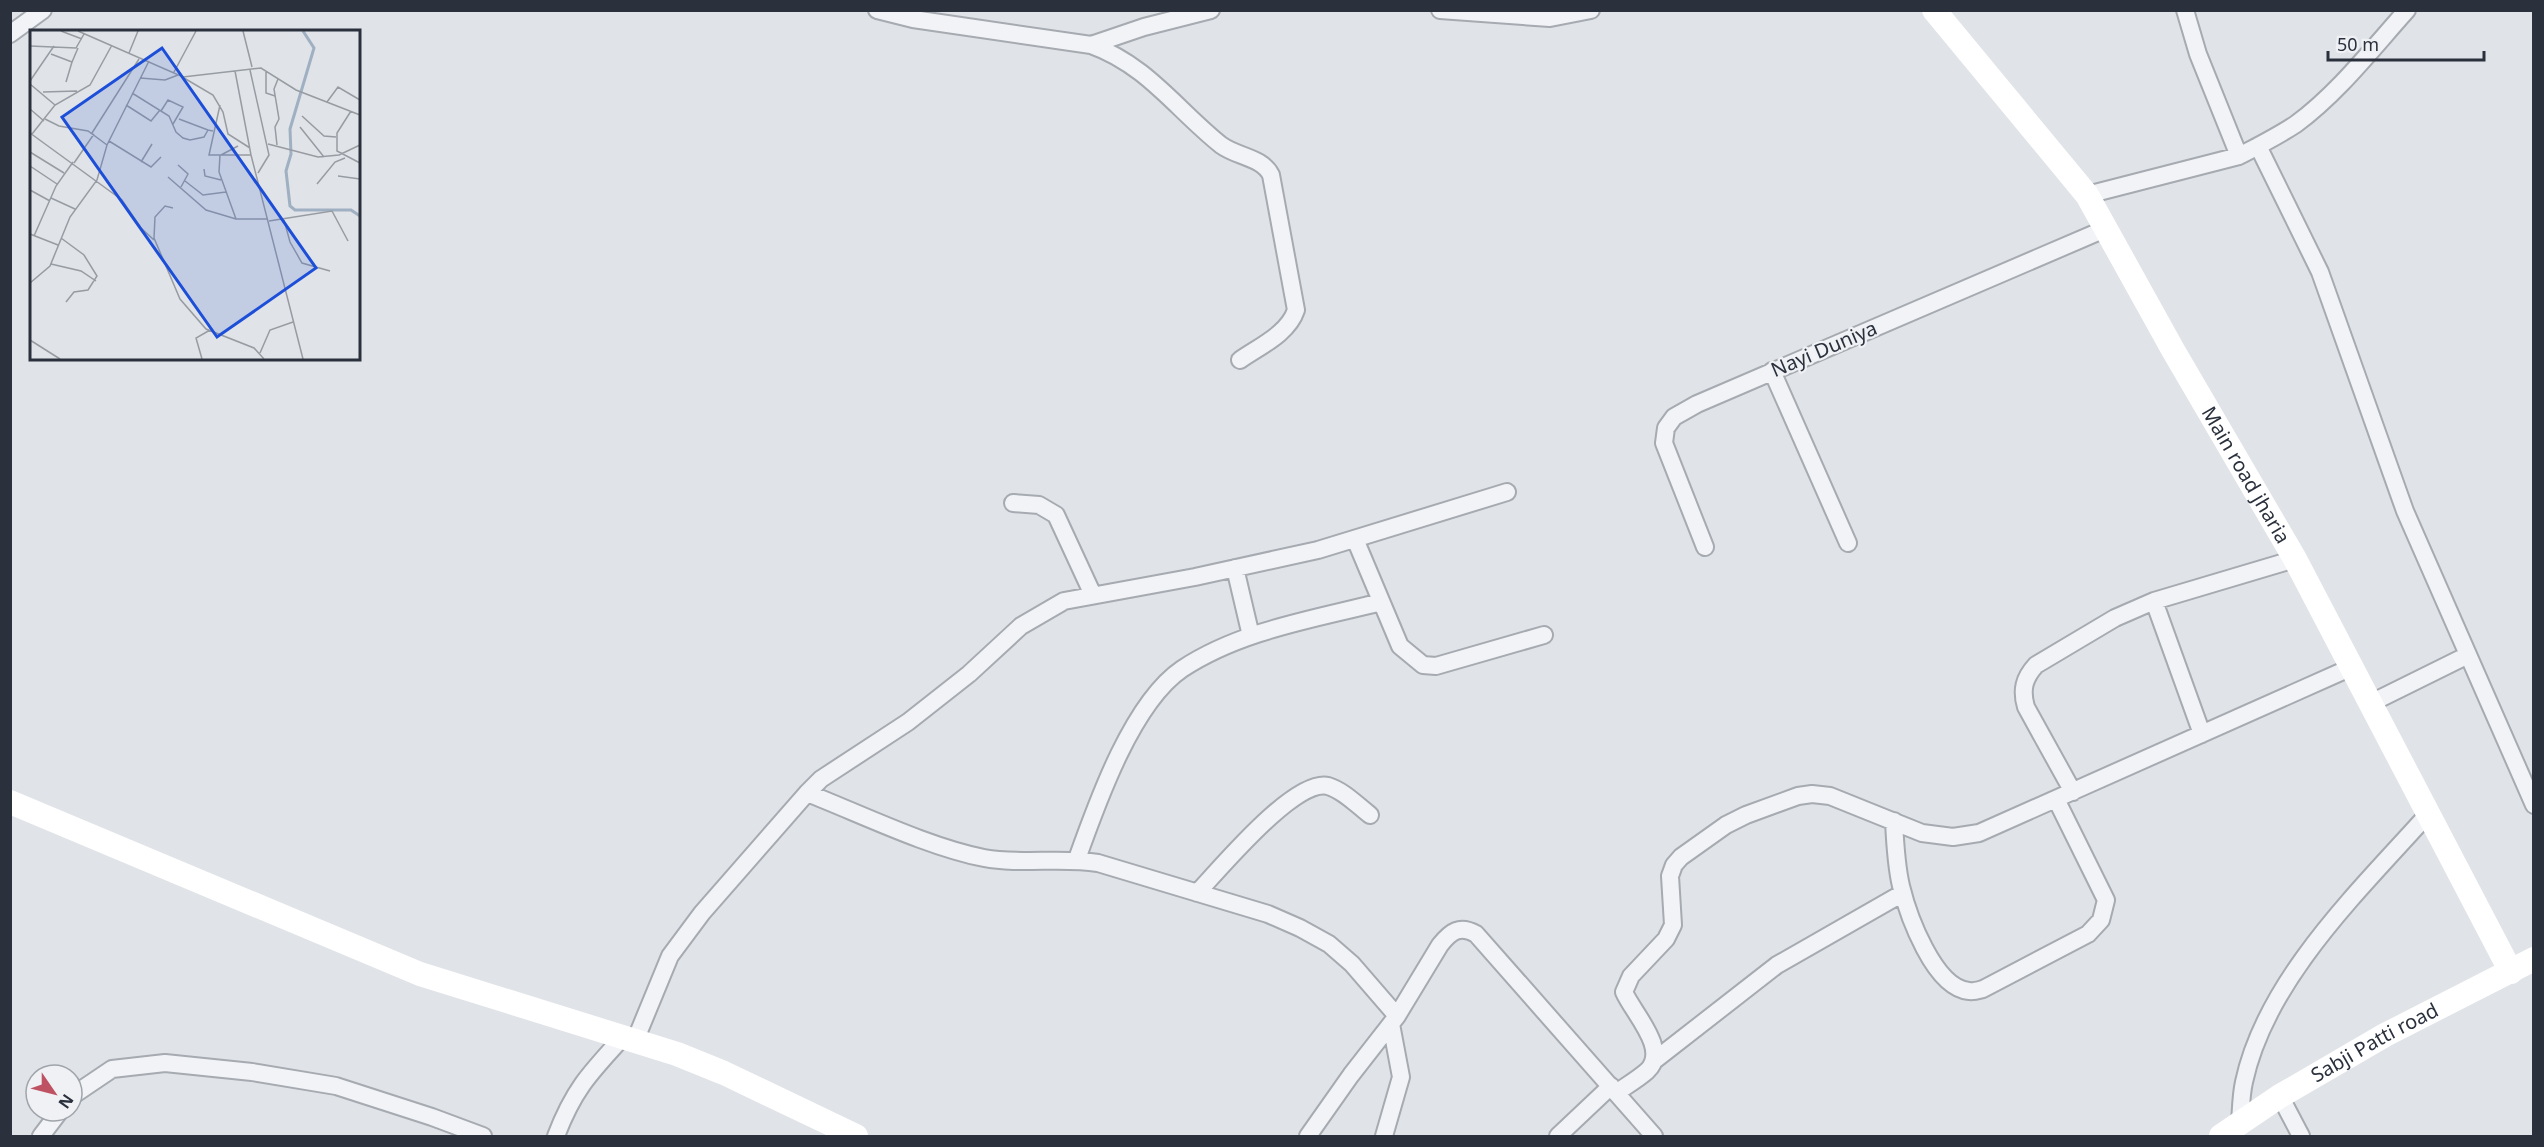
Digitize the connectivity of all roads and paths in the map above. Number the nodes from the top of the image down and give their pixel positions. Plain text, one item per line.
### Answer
1 (43, 10) edge
2 (877, 10) edge
3 (1211, 10) edge
4 (1440, 10) edge
5 (1591, 10) edge
6 (1934, 10) edge
7 (2185, 10) edge
8 (2407, 10) edge
9 (10, 34) edge
10 (1091, 45) junction
11 (2258, 146) junction
12 (2239, 156) junction
13 (2088, 195) junction
14 (2105, 229) junction
15 (1240, 360) dead end
16 (1772, 371) junction
17 (1507, 492) dead end
18 (1013, 503) dead end
19 (1355, 539) junction
20 (1848, 543) dead end
21 (1705, 546) dead end
22 (2295, 559) junction
23 (1235, 568) junction
24 (1093, 596) junction
25 (2154, 601) junction
26 (1382, 602) junction
27 (1544, 635) dead end
28 (1251, 636) junction
29 (2468, 655) junction
30 (2352, 667) junction
31 (2370, 703) junction
32 (2202, 734) junction
33 (2073, 792) junction
34 (807, 793) junction
35 (2056, 800) junction
36 (10, 802) edge
37 (2534, 805) edge
38 (2428, 814) junction
39 (1370, 815) dead end
40 (1894, 821) junction
41 (1077, 859) junction
42 (1197, 892) junction
43 (1903, 893) junction
44 (2534, 959) edge
45 (2511, 972) junction
46 (1394, 1020) junction
47 (629, 1039) junction
48 (1655, 1060) junction
49 (84, 1088) edge
50 (1614, 1090) junction
51 (2280, 1096) junction
52 (51, 1123) edge
53 (2230, 1130) edge
54 (41, 1137) edge
55 (483, 1137) edge
56 (556, 1137) edge
57 (856, 1137) edge
58 (1308, 1137) edge
59 (1383, 1137) edge
60 (1558, 1137) edge
61 (1654, 1137) edge
62 (2301, 1137) edge

1 - 9 street
2 - 10 street
3 - 10 street
4 - 5 street
6 - 13 street, Main road jharia
7 - 12 street
8 - 11 street
10 - 15 street
11 - 12 street
11 - 29 street
12 - 13 street
13 - 14 street, Main road jharia
14 - 16 street, Nayi Duniya
14 - 22 street, Main road jharia
16 - 20 street
16 - 21 street, Nayi Duniya
17 - 19 street
18 - 24 street
19 - 23 street
19 - 26 street
22 - 25 street
22 - 30 street, Main road jharia
23 - 24 street
23 - 28 street
24 - 34 street
25 - 32 street
25 - 33 street
26 - 27 street
26 - 28 street
28 - 41 street
29 - 31 street
29 - 37 street
30 - 31 street, Main road jharia
30 - 32 street
31 - 38 street, Main road jharia
32 - 33 street
33 - 35 street
34 - 41 street
34 - 47 street
35 - 40 street
35 - 43 street
36 - 47 street
38 - 45 street, Main road jharia
38 - 53 street
39 - 42 street
40 - 43 street
40 - 48 street
41 - 42 street
42 - 46 street
43 - 48 street
44 - 45 street, Sabji Patti road
45 - 51 street, Sabji Patti road
46 - 50 street
46 - 58 street
46 - 59 street
47 - 56 street
47 - 57 street
48 - 50 street
49 - 55 street
50 - 60 street
50 - 61 street
51 - 53 street, Sabji Patti road
51 - 62 street
52 - 54 street

